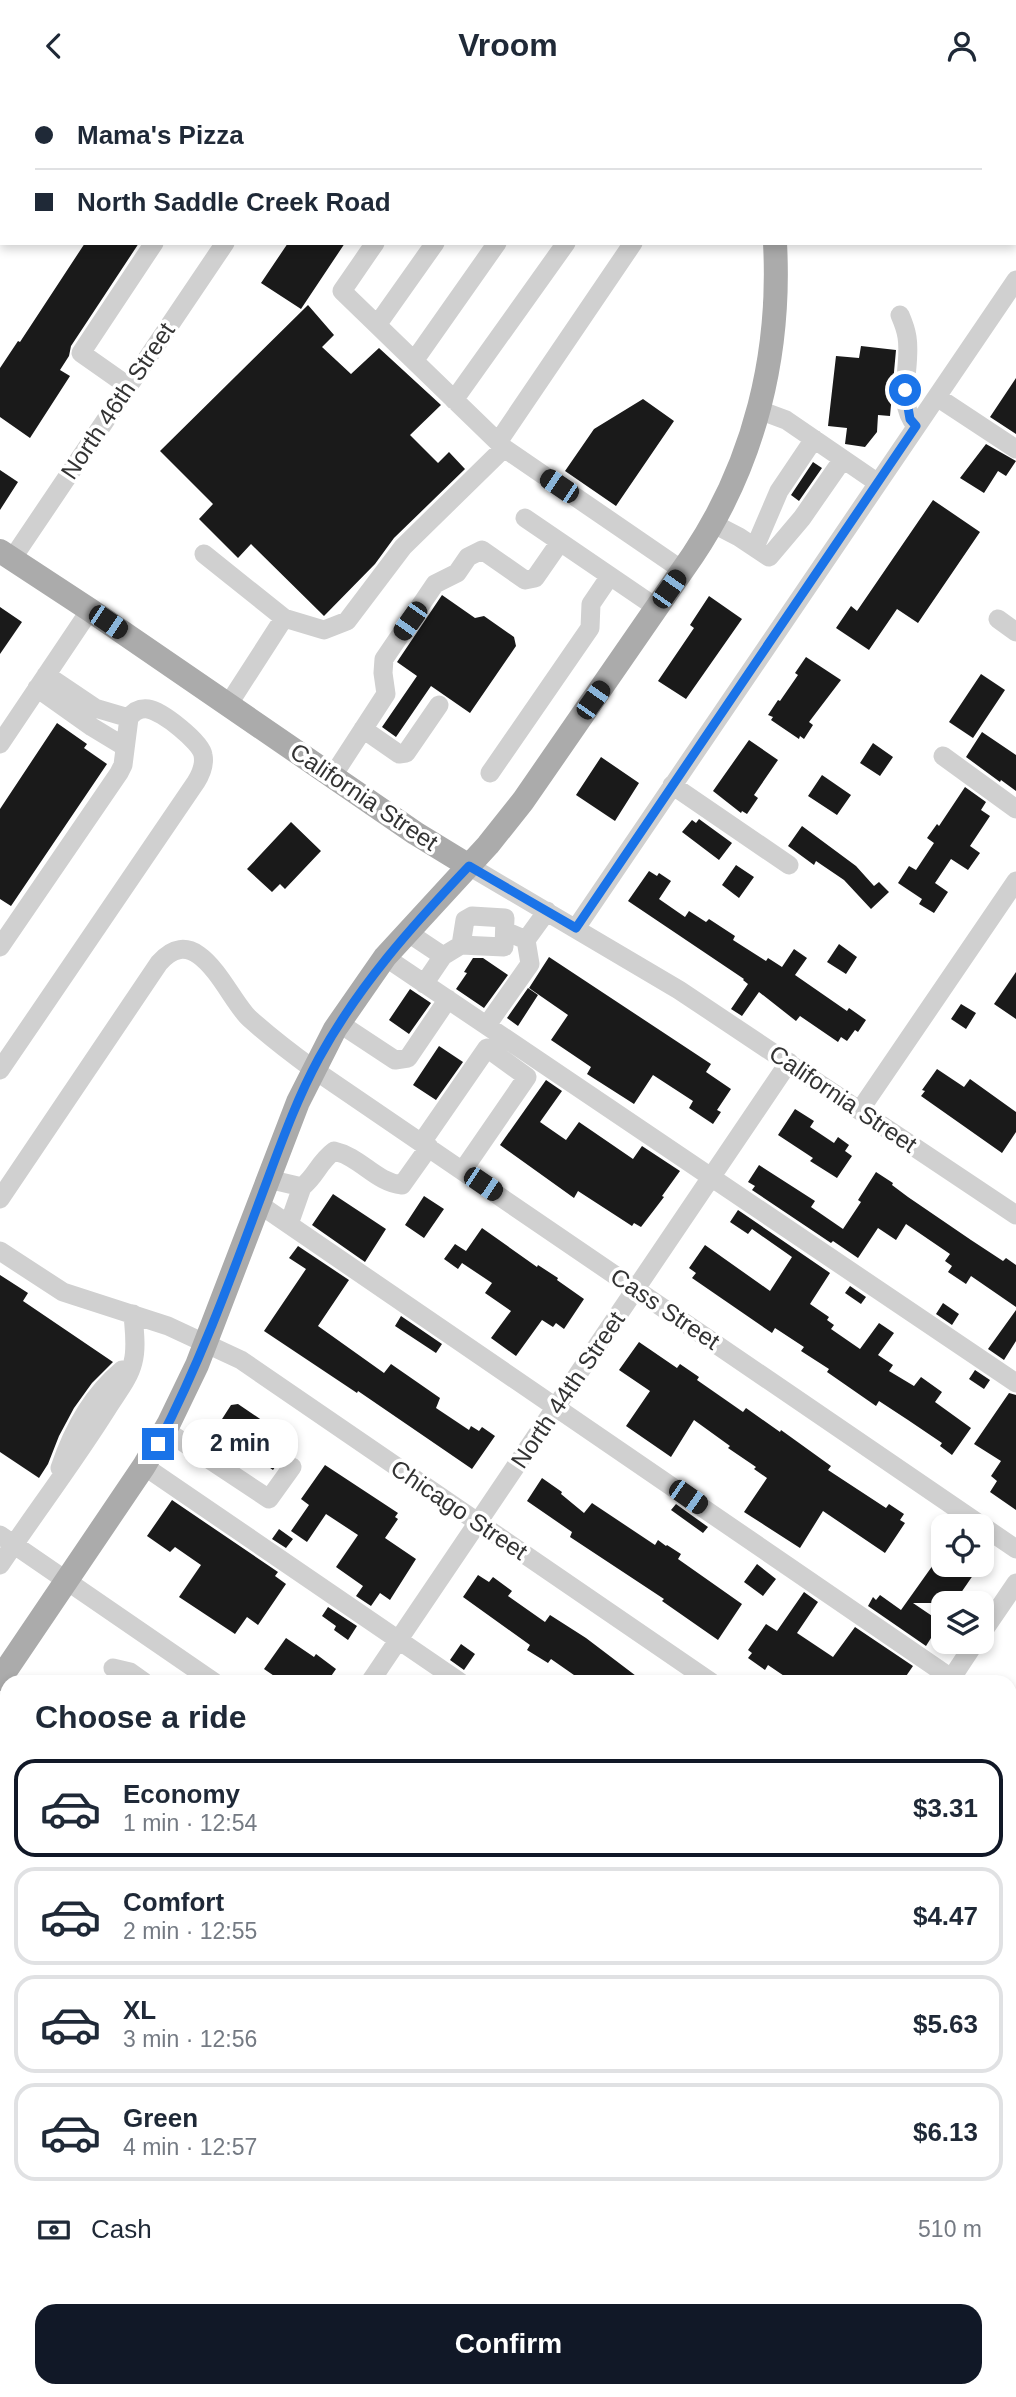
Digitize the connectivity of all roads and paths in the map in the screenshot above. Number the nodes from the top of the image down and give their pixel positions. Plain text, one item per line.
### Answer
1 (153, 245) edge
2 (224, 245) edge
3 (374, 245) edge
4 (434, 245) edge
5 (496, 245) edge
6 (565, 245) edge
7 (632, 245) edge
8 (775, 245) edge
9 (1016, 280) edge
10 (901, 315) dead end
11 (377, 325) junction
12 (414, 361) junction
13 (128, 386) junction
14 (937, 397) junction
15 (454, 400) junction
16 (760, 410) junction
17 (916, 426) junction
18 (814, 439) junction
19 (501, 445) junction
20 (1016, 449) edge
21 (843, 459) junction
22 (878, 483) junction
23 (525, 518) dead end
24 (712, 523) junction
25 (560, 543) junction
26 (762, 552) junction
27 (204, 554) dead end
28 (6, 555) edge
29 (682, 570) junction
30 (610, 576) junction
31 (657, 608) junction
32 (90, 610) junction
33 (284, 618) junction
34 (998, 619) dead end
35 (1016, 632) edge
36 (41, 682) junction
37 (228, 705) junction
38 (439, 705) dead end
39 (129, 718) junction
40 (363, 729) junction
41 (0, 744) edge
42 (125, 747) junction
43 (943, 756) dead end
44 (490, 773) dead end
45 (332, 776) junction
46 (672, 785) junction
47 (1016, 809) edge
48 (789, 865) dead end
49 (469, 866) junction
50 (1016, 881) edge
51 (547, 911) junction
52 (576, 928) junction
53 (505, 931) junction
54 (407, 932) junction
55 (526, 940) junction
56 (461, 945) junction
57 (0, 947) edge
58 (443, 956) junction
59 (385, 957) junction
60 (424, 983) junction
61 (447, 999) junction
62 (339, 1023) junction
63 (487, 1025) junction
64 (789, 1062) junction
65 (313, 1069) junction
66 (0, 1070) edge
67 (860, 1110) junction
68 (425, 1145) junction
69 (463, 1170) junction
70 (712, 1177) junction
71 (268, 1179) junction
72 (302, 1187) junction
73 (0, 1199) edge
74 (259, 1204) junction
75 (1016, 1215) edge
76 (289, 1224) junction
77 (0, 1251) edge
78 (636, 1289) junction
79 (133, 1314) junction
80 (206, 1342) junction
81 (1016, 1383) edge
82 (557, 1406) junction
83 (165, 1430) junction
84 (144, 1466) junction
85 (292, 1467) dead end
86 (478, 1523) junction
87 (0, 1528) edge
88 (7, 1540) edge
89 (1016, 1549) edge
90 (0, 1565) edge
91 (66, 1581) junction
92 (1016, 1583) edge
93 (994, 1615) edge
94 (399, 1640) junction
95 (968, 1654) edge
96 (3, 1675) edge
97 (122, 1675) edge
98 (135, 1675) edge
99 (204, 1675) edge
100 (375, 1675) edge
101 (450, 1675) edge
102 (700, 1675) edge
103 (945, 1675) edge
104 (955, 1675) edge

1 - 13 street
2 - 13 street, North 46th Street
3 - 11 street
4 - 11 street
5 - 12 street
6 - 15 street
7 - 19 street
8 - 16 main road
9 - 14 street
10 - 17 street
11 - 12 street
12 - 15 street
13 - 28 street, North 46th Street
14 - 17 street
14 - 20 street
15 - 19 street
16 - 18 street
16 - 24 main road
17 - 22 street
18 - 21 street
18 - 26 street
19 - 29 street
19 - 33 street
21 - 22 street
21 - 26 street
22 - 46 street
23 - 25 street
24 - 26 street
24 - 29 main road
25 - 30 street
25 - 40 street
27 - 33 street
28 - 32 main road, California Street
29 - 31 main road
30 - 31 street
30 - 44 street
31 - 49 main road
32 - 36 street
32 - 37 main road, California Street
33 - 37 street
34 - 35 street
36 - 39 street
36 - 41 street
36 - 42 street
37 - 45 main road, California Street
38 - 40 street
39 - 42 street
39 - 66 street
40 - 45 street
42 - 57 street
43 - 47 street
45 - 49 main road, California Street
46 - 48 street
46 - 52 street
49 - 51 street, California Street
49 - 54 main road
50 - 67 street
51 - 52 street, California Street
51 - 55 street
52 - 64 street, California Street
53 - 55 street
53 - 56 street
53 - 56 street
54 - 58 street
54 - 59 main road
55 - 63 street
56 - 58 street
58 - 60 street
59 - 60 street
59 - 62 main road
60 - 61 street
61 - 62 street
61 - 63 street
62 - 65 main road
63 - 70 street
64 - 67 street, California Street
64 - 70 street, North 44th Street
65 - 68 street, Cass Street
65 - 71 main road
65 - 73 street, Cass Street
67 - 75 street, California Street
68 - 69 street, Cass Street
68 - 69 street
68 - 72 street
69 - 78 street, Cass Street
70 - 78 street, North 44th Street
70 - 81 street
71 - 72 street
71 - 74 main road
72 - 76 street
74 - 76 street
74 - 80 main road
76 - 82 street
77 - 79 street, Chicago Street
78 - 82 street, North 44th Street
78 - 89 street, Cass Street
79 - 80 street, Chicago Street
79 - 88 street
80 - 83 main road
80 - 86 street, Chicago Street
82 - 86 street, North 44th Street
82 - 103 street
83 - 84 main road
83 - 85 street
84 - 91 main road
84 - 94 street
86 - 94 street, North 44th Street
86 - 102 street, Chicago Street
87 - 88 street
88 - 90 street
88 - 91 street
91 - 96 main road
91 - 99 street
92 - 93 street
94 - 100 street, North 44th Street
94 - 101 street
95 - 104 street
97 - 98 street

